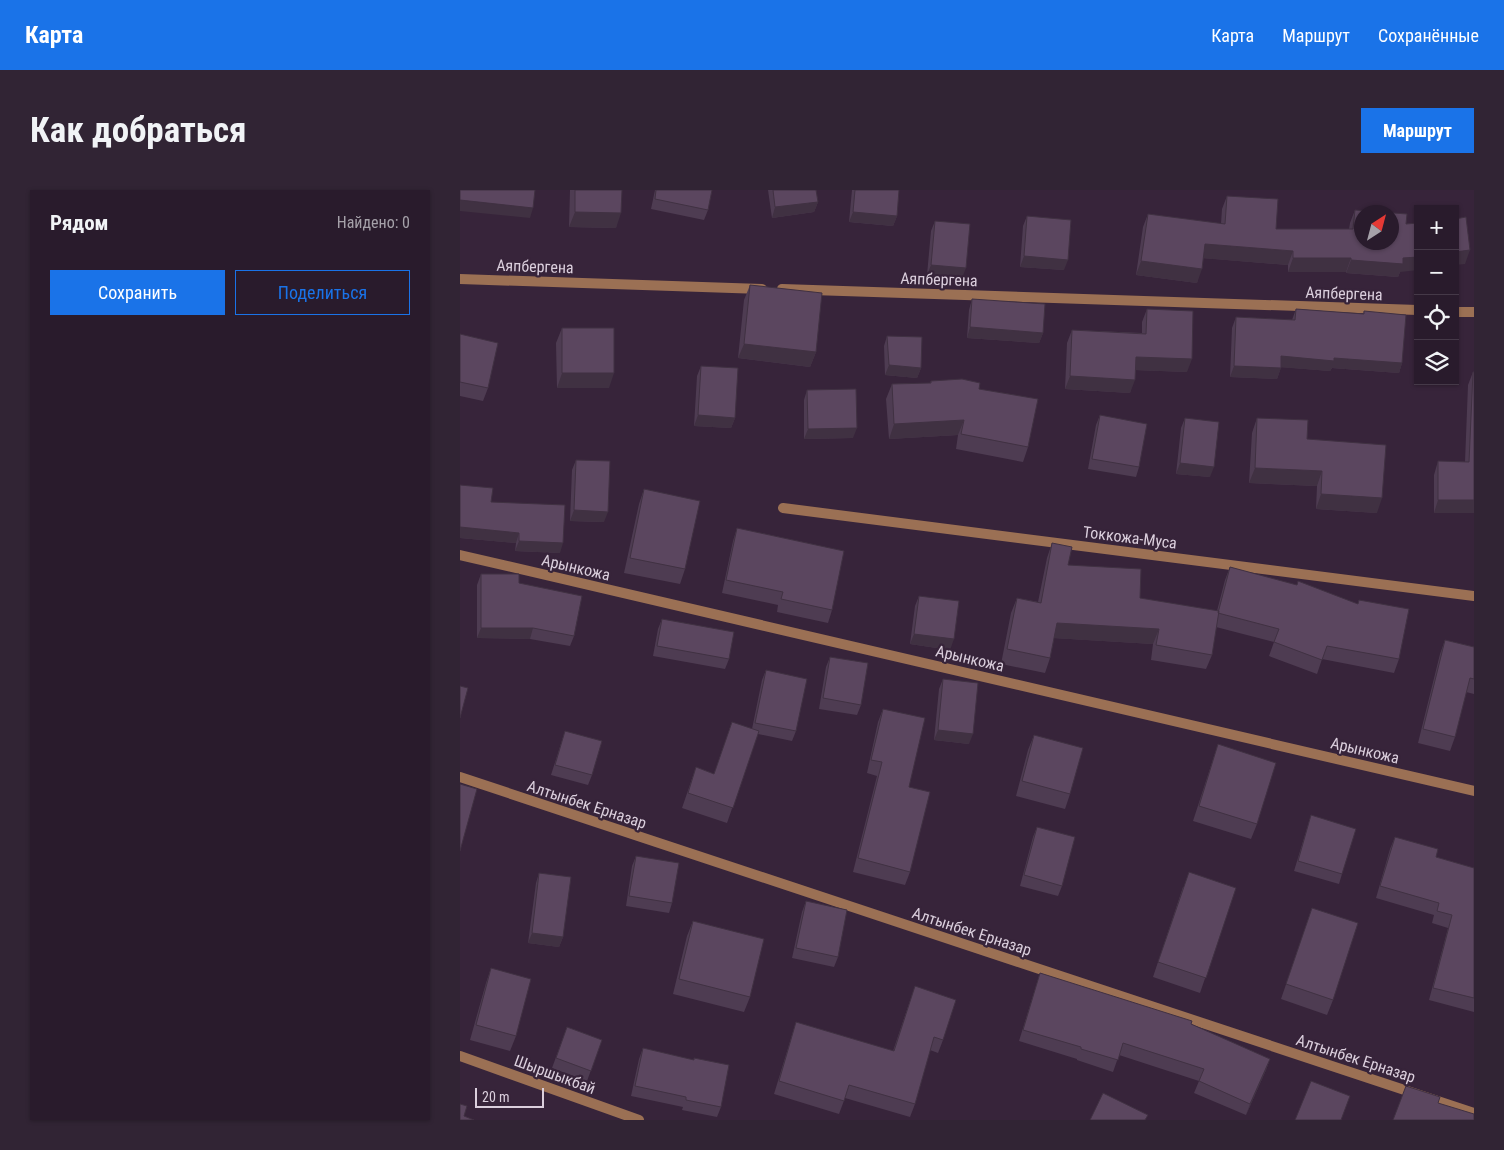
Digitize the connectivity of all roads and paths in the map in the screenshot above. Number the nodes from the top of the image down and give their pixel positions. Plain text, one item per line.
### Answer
1 (460, 279) edge
2 (1414, 310) edge
3 (1459, 312) edge
4 (1474, 312) edge
5 (782, 508) dead end
6 (460, 555) edge
7 (1474, 596) edge
8 (460, 777) edge
9 (1474, 791) edge
10 (460, 1056) edge
11 (1474, 1113) edge
12 (640, 1120) edge

1 - 2 street, Аяпбергена
3 - 4 street
5 - 7 street, Токкожа-Муса
6 - 9 street, Арынкожа
8 - 11 street, Алтынбек Ерназар
10 - 12 street, Шыршыкбай

